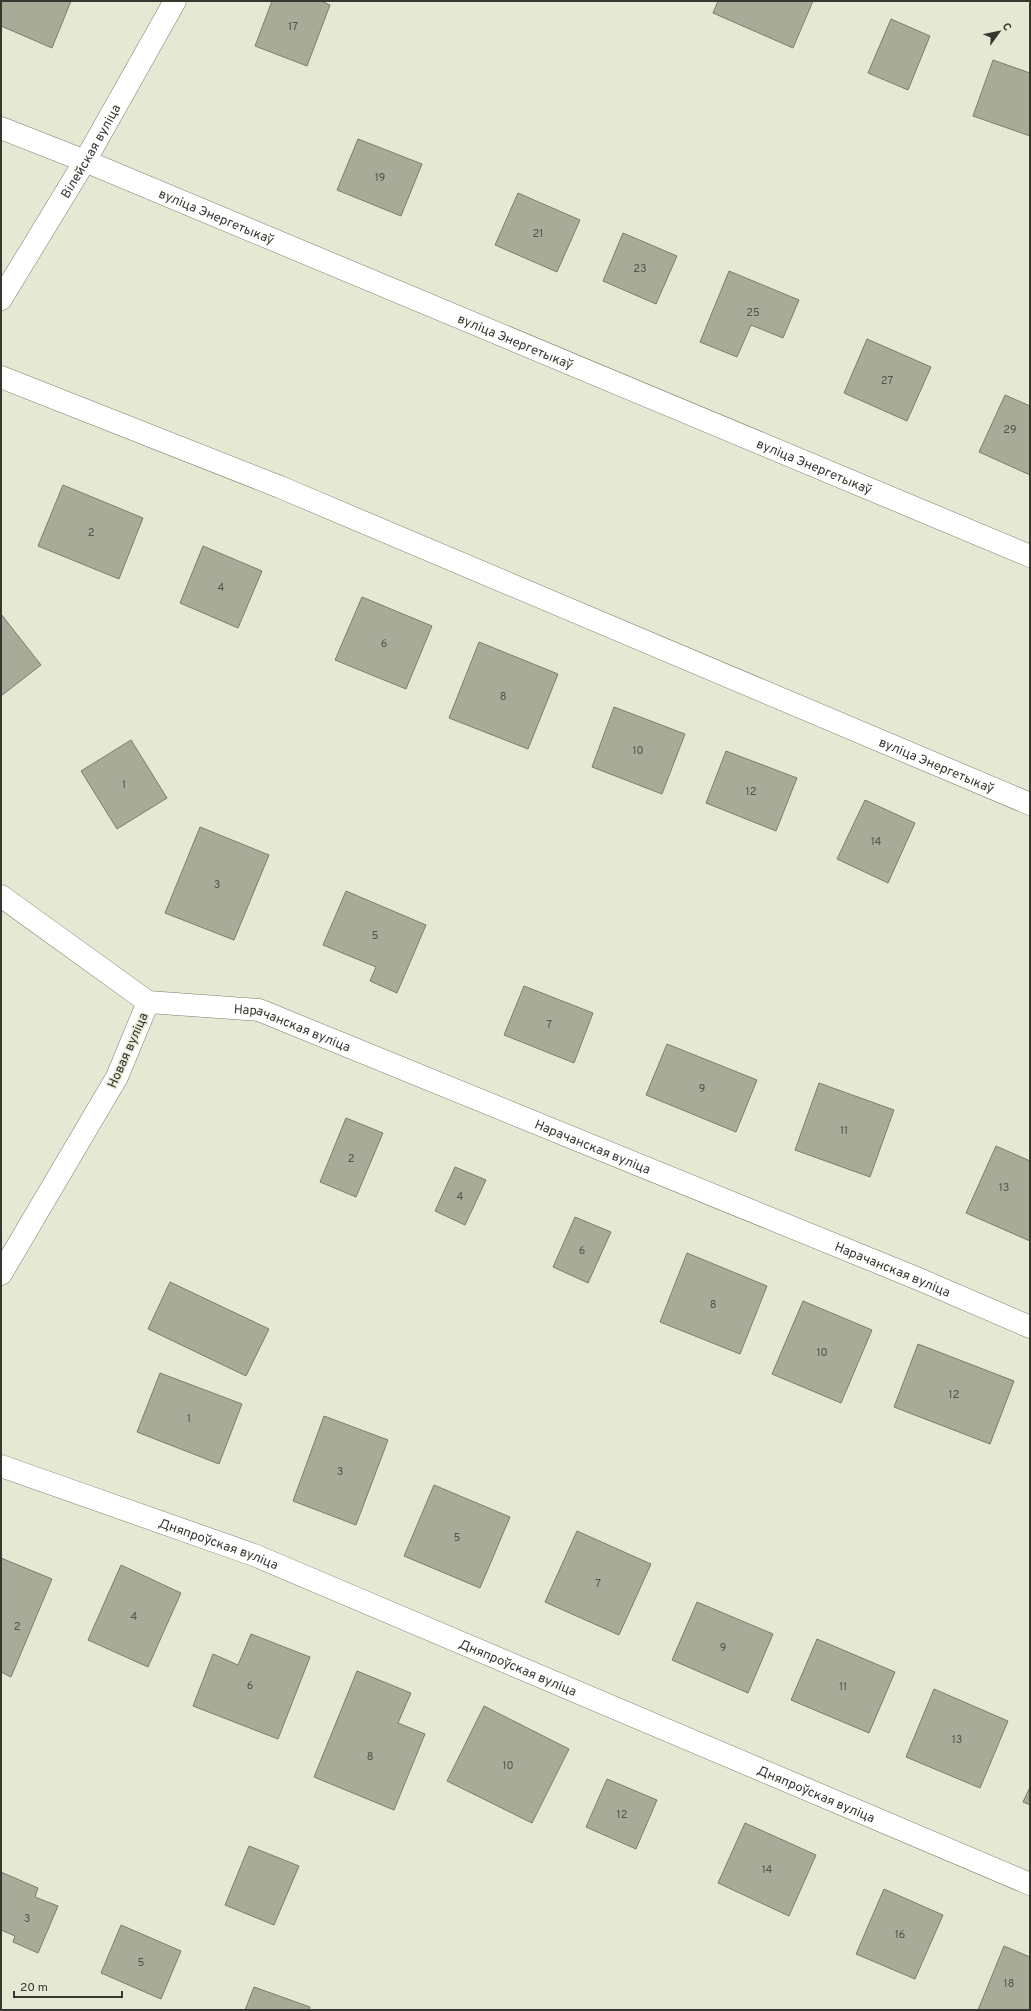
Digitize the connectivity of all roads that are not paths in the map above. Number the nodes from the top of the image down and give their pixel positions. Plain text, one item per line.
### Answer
1 (175, 1) edge
2 (1, 128) edge
3 (85, 161) junction
4 (1, 299) edge
5 (1, 377) edge
6 (1030, 556) edge
7 (1030, 804) edge
8 (1, 896) edge
9 (148, 1002) junction
10 (1, 1274) edge
11 (1030, 1327) edge
12 (1, 1466) edge
13 (1030, 1884) edge

1 - 3 street, Вілейская вуліца
2 - 3 street, вуліца Энергетыкаў
3 - 4 street, Вілейская вуліца
3 - 6 street, вуліца Энергетыкаў
5 - 7 street, вуліца Энергетыкаў
8 - 9 street, Новая вуліца
9 - 10 street, Новая вуліца
9 - 11 street, Нарачанская вуліца
12 - 13 street, Дняпроўская вуліца

